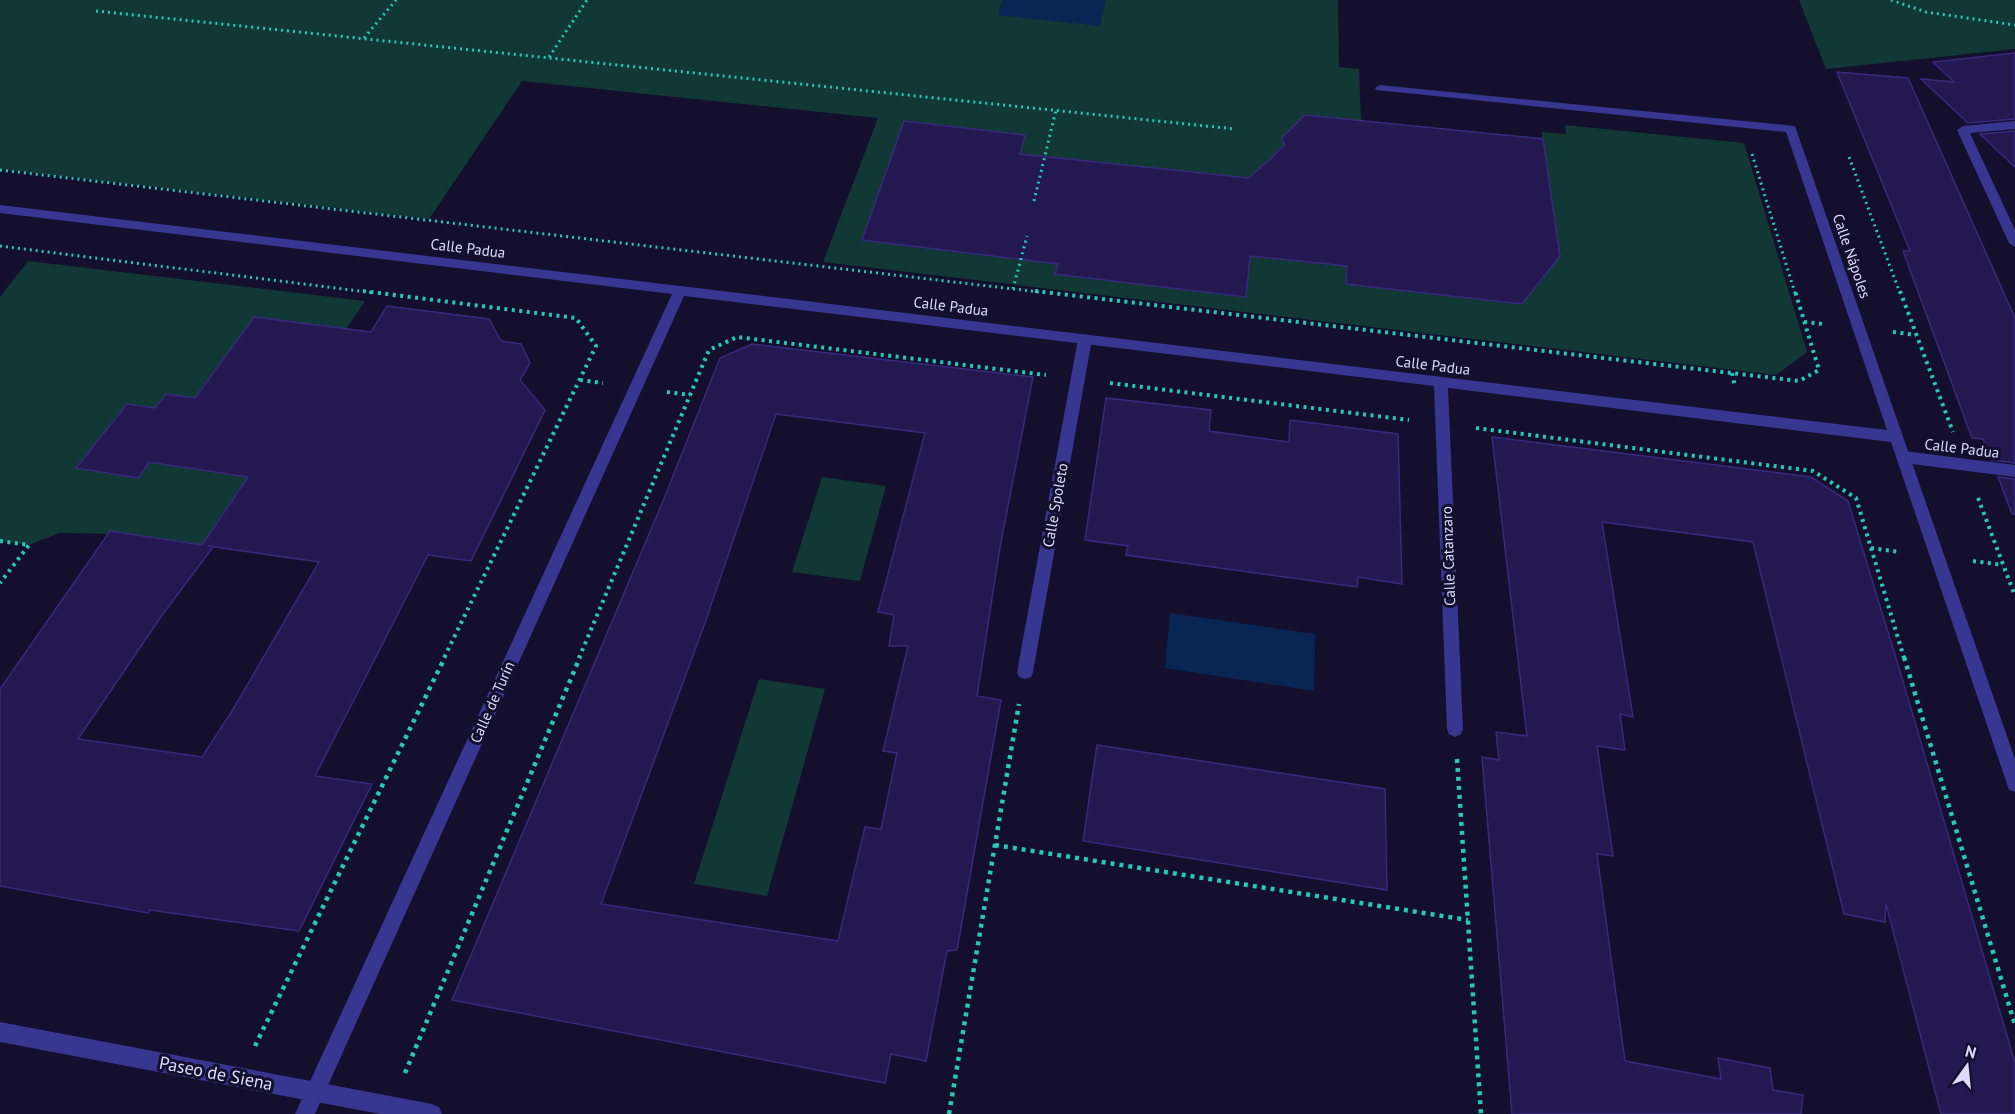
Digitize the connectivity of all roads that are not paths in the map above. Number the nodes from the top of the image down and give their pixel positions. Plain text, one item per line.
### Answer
1 (1380, 88) dead end
2 (2015, 124) edge
3 (0, 209) edge
4 (2015, 243) edge
5 (680, 290) junction
6 (1085, 339) junction
7 (1441, 382) junction
8 (1897, 437) junction
9 (1904, 457) junction
10 (2015, 471) edge
11 (1025, 672) road end
12 (1455, 729) road end
13 (2015, 784) edge
14 (0, 1032) edge
15 (315, 1092) junction
16 (305, 1114) edge
17 (432, 1114) edge

1 - 8 street, Calle Nápoles
2 - 4 street
3 - 5 street, Calle Padua
5 - 6 street, Calle Padua
5 - 15 street, Calle de Turín
6 - 7 street, Calle Padua
6 - 11 street, Calle Spoleto
7 - 8 street, Calle Padua
7 - 12 street, Calle Catanzaro
8 - 9 street, Calle Nápoles
9 - 10 street, Calle Padua
9 - 13 street, Calle Nápoles
14 - 15 street, Paseo de Siena
15 - 16 street, Calle de Turín
15 - 17 street, Paseo de Siena

